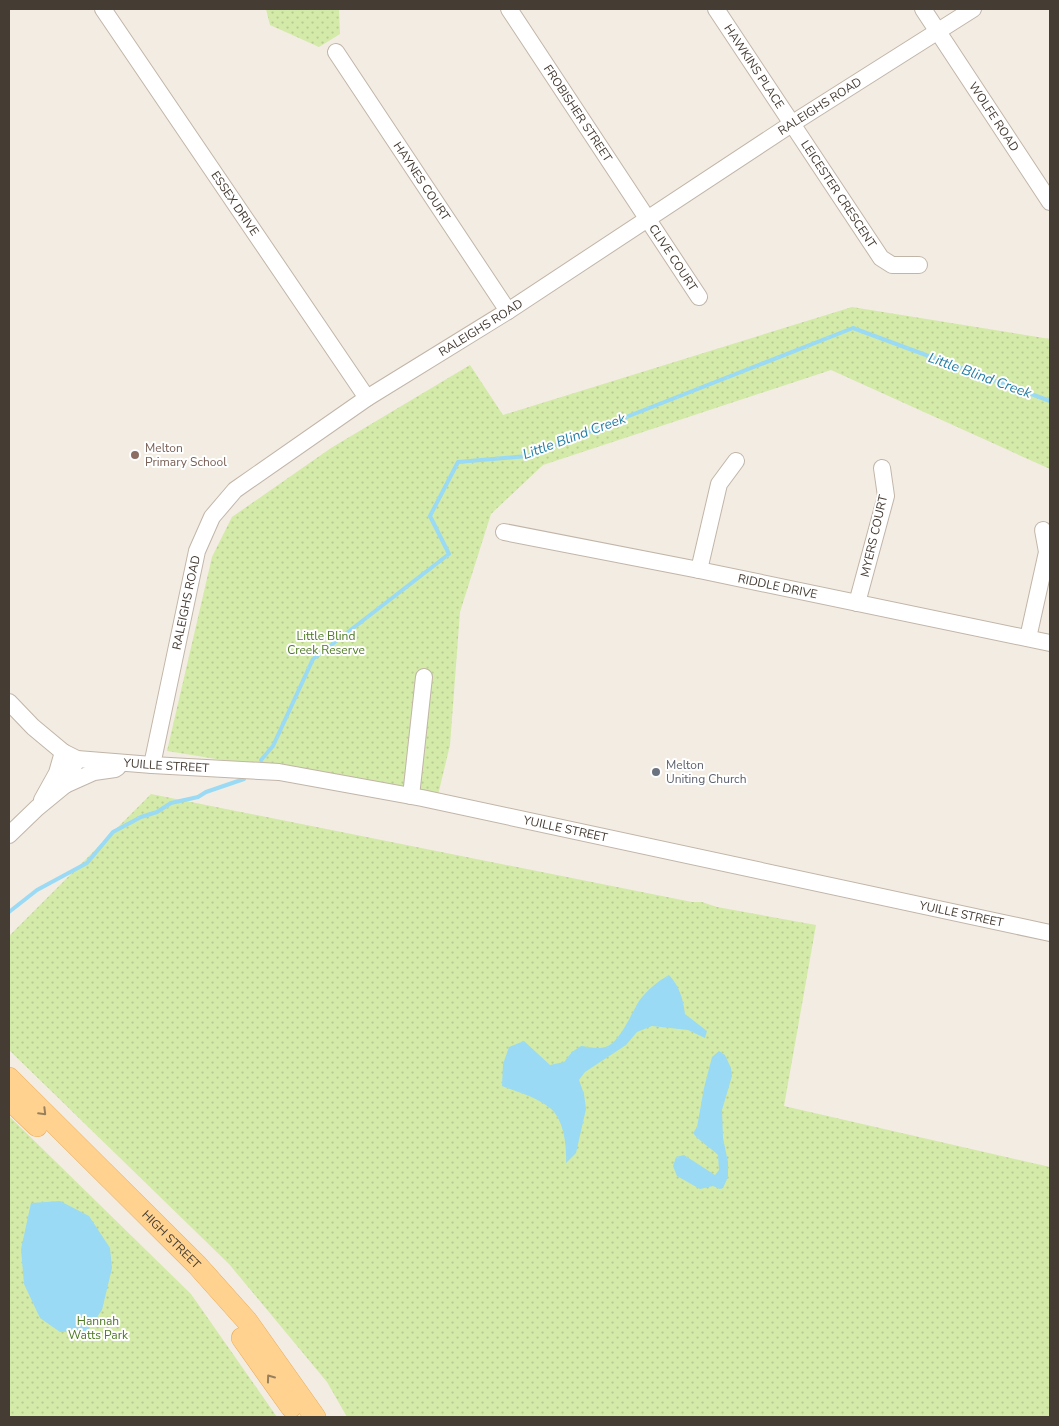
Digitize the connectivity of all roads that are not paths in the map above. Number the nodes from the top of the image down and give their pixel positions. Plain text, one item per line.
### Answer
1 (104, 9) edge
2 (510, 9) edge
3 (716, 9) edge
4 (923, 9) edge
5 (973, 9) edge
6 (938, 32) junction
7 (336, 52) dead end
8 (793, 123) junction
9 (1050, 202) edge
10 (647, 218) junction
11 (919, 265) dead end
12 (699, 297) dead end
13 (508, 311) junction
14 (367, 398) junction
15 (736, 461) dead end
16 (882, 468) dead end
17 (1042, 530) dead end
18 (504, 532) dead end
19 (699, 570) junction
20 (857, 603) junction
21 (1028, 638) junction
22 (1050, 643) edge
23 (424, 677) dead end
24 (9, 702) edge
25 (70, 755) junction
26 (124, 763) junction
27 (152, 765) junction
28 (65, 785) junction
29 (411, 796) junction
30 (37, 808) junction
31 (9, 835) edge
32 (1050, 933) edge
33 (9, 1078) edge
34 (9, 1098) edge
35 (299, 1417) edge
36 (315, 1417) edge

1 - 14 street, ESSEX DRIVE
2 - 10 street, FROBISHER STREET
3 - 8 street, HAWKINS PLACE
4 - 6 street, WOLFE ROAD
5 - 6 street, RALEIGHS ROAD
6 - 8 street, RALEIGHS ROAD
6 - 9 street, WOLFE ROAD
7 - 13 street, HAYNES COURT
8 - 10 street, RALEIGHS ROAD
8 - 11 street, LEICESTER CRESCENT
10 - 12 street, CLIVE COURT
10 - 13 street, RALEIGHS ROAD
13 - 14 street, RALEIGHS ROAD
14 - 27 street, RALEIGHS ROAD
15 - 19 street
16 - 20 street, MYERS COURT
17 - 21 street
18 - 19 street, RIDDLE DRIVE
19 - 20 street, RIDDLE DRIVE
20 - 21 street, RIDDLE DRIVE
21 - 22 street, RIDDLE DRIVE
23 - 29 street
24 - 25 street
25 - 26 street, YUILLE STREET
25 - 28 street
25 - 30 street
26 - 27 street, YUILLE STREET
26 - 28 street
27 - 29 street, YUILLE STREET
28 - 30 street
29 - 32 street, YUILLE STREET
30 - 31 street
33 -> 36 main road, HIGH STREET
35 -> 34 main road, HIGH STREET

